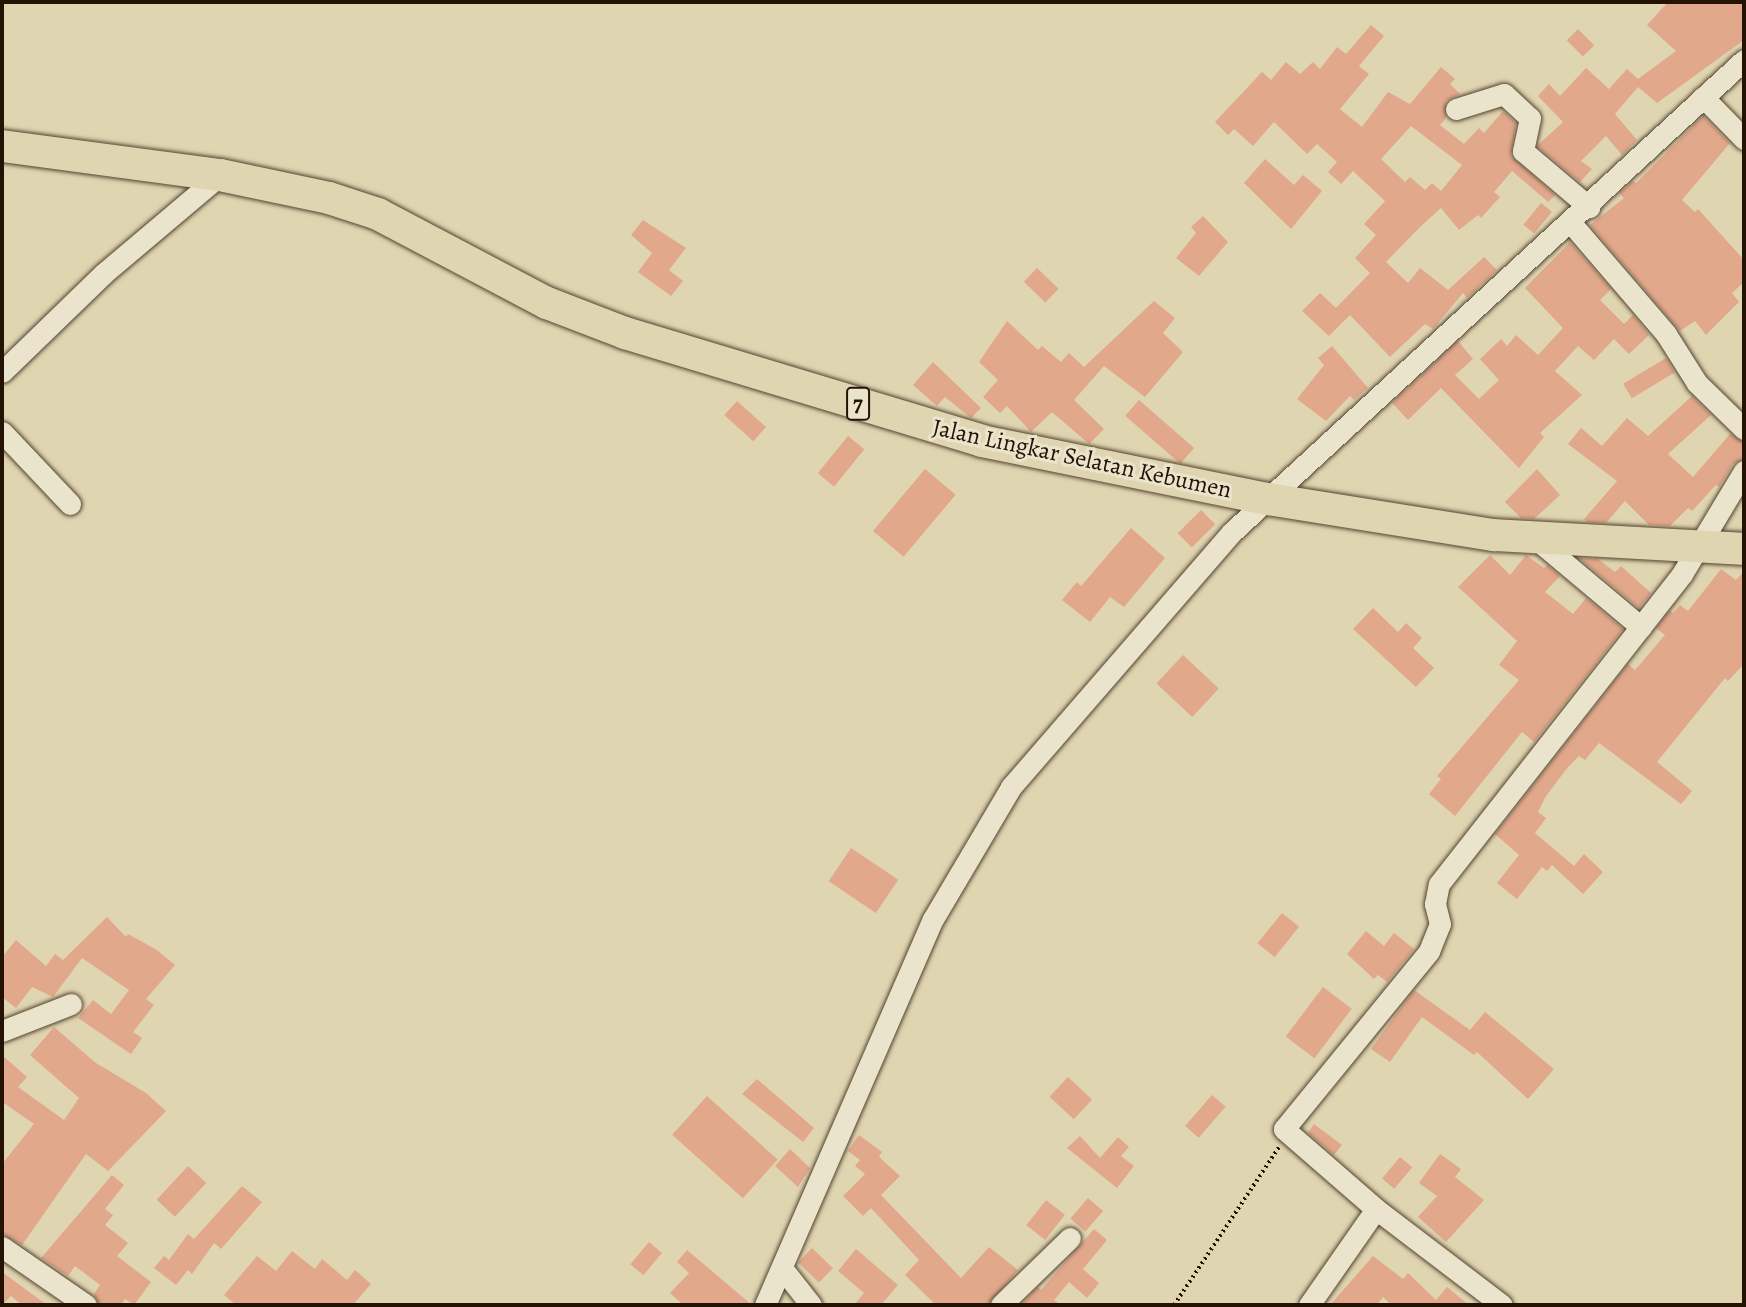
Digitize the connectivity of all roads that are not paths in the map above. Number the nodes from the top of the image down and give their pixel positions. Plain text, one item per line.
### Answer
1 (1744, 60) edge
2 (1703, 97) junction
3 (1456, 109) dead end
4 (1744, 139) edge
5 (2, 146) edge
6 (220, 175) junction
7 (1589, 207) junction
8 (1571, 223) junction
9 (2, 372) edge
10 (1744, 429) edge
11 (2, 432) edge
12 (1744, 471) edge
13 (1268, 499) junction
14 (70, 504) dead end
15 (1536, 539) junction
16 (1696, 549) junction
17 (1744, 549) edge
18 (1641, 627) junction
19 (71, 1004) dead end
20 (2, 1031) edge
21 (1376, 1209) junction
22 (1070, 1238) dead end
23 (2, 1247) edge
24 (782, 1268) junction
25 (1011, 1302) edge
26 (86, 1305) edge
27 (765, 1305) edge
28 (811, 1305) edge
29 (1308, 1305) edge
30 (1502, 1305) edge

1 - 2 street
2 - 4 street
2 - 7 street
3 - 7 street
5 - 6 highway, Jalan Lingkar Selatan Kebumen / 7
6 - 9 street
6 - 13 highway, Jalan Lingkar Selatan Kebumen / 7
7 - 8 street
8 - 10 street
8 - 13 street
11 - 14 street
12 - 16 street
13 - 15 highway, Jalan Lingkar Selatan Kebumen / 7
13 - 24 street
15 - 16 highway, Jalan Lingkar Selatan Kebumen / 7
15 - 18 street
16 - 17 highway, Jalan Lingkar Selatan Kebumen / 7
16 - 18 street
18 - 21 street
19 - 20 street
21 - 29 street
21 - 30 street
22 - 25 street
23 - 26 street
24 - 27 street
24 - 28 street

